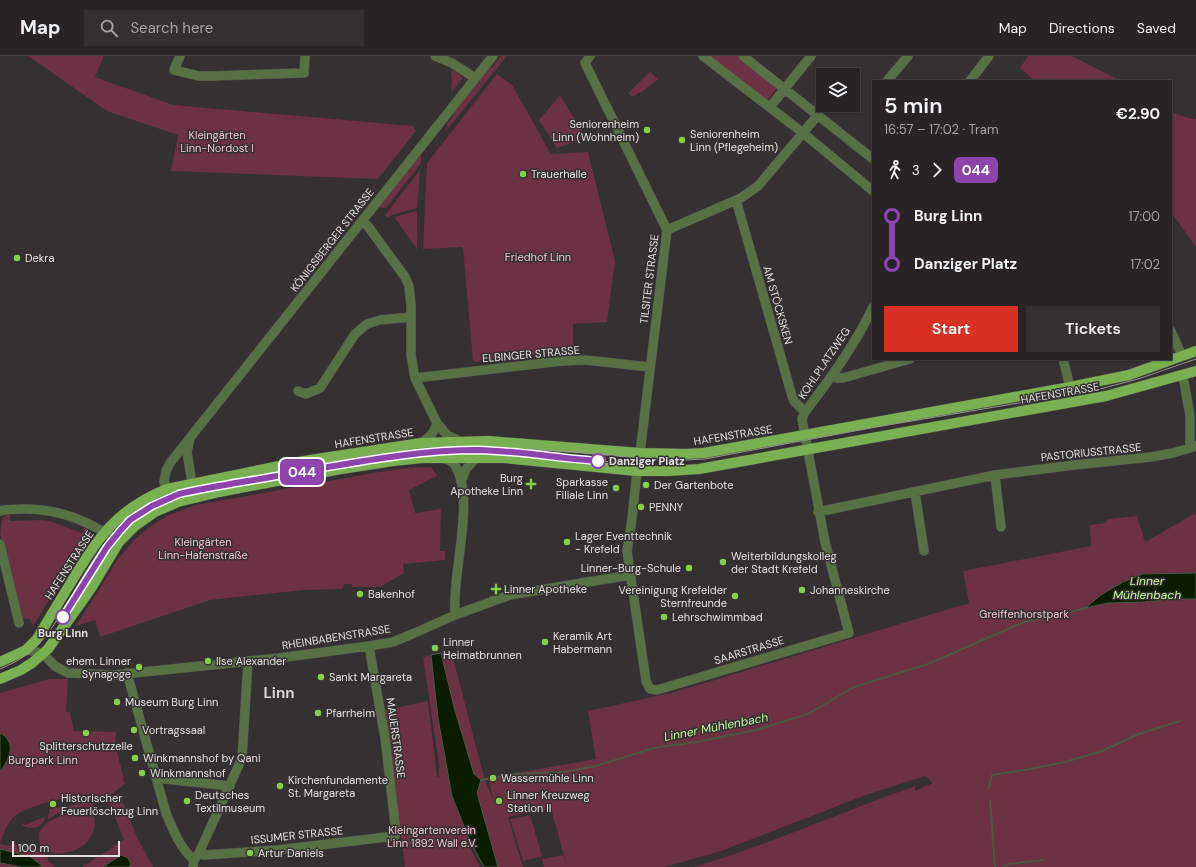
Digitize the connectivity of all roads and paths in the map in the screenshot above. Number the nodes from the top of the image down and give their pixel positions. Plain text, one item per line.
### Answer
1 (180, 56) edge
2 (304, 56) edge
3 (434, 56) edge
4 (492, 56) edge
5 (590, 56) edge
6 (703, 56) edge
7 (743, 56) edge
8 (811, 56) edge
9 (908, 56) edge
10 (989, 56) edge
11 (454, 60) edge
12 (475, 78) junction
13 (887, 80) edge
14 (971, 80) edge
15 (784, 89) junction
16 (770, 107) junction
17 (818, 115) junction
18 (803, 133) junction
19 (872, 158) edge
20 (872, 190) edge
21 (736, 200) junction
22 (362, 221) junction
23 (667, 230) junction
24 (872, 309) edge
25 (410, 317) junction
26 (1172, 333) edge
27 (1196, 351) edge
28 (1182, 356) junction
29 (906, 360) edge
30 (1063, 360) edge
31 (1171, 360) edge
32 (1172, 360) edge
33 (650, 367) junction
34 (1196, 371) edge
35 (832, 376) junction
36 (1183, 376) junction
37 (415, 378) junction
38 (1070, 387) junction
39 (298, 391) dead end
40 (805, 412) junction
41 (437, 423) junction
42 (805, 435) junction
43 (190, 438) junction
44 (460, 441) junction
45 (422, 443) junction
46 (1193, 447) edge
47 (808, 451) junction
48 (640, 453) junction
49 (444, 458) junction
50 (476, 458) junction
51 (637, 471) junction
52 (995, 476) junction
53 (461, 482) junction
54 (192, 483) junction
55 (167, 489) junction
56 (915, 492) junction
57 (178, 502) junction
58 (0, 511) edge
59 (818, 512) junction
60 (1001, 527) dead end
61 (105, 532) junction
62 (119, 542) junction
63 (0, 544) edge
64 (924, 551) dead end
65 (630, 574) junction
66 (455, 615) junction
67 (19, 623) dead end
68 (369, 646) junction
69 (26, 650) junction
70 (43, 654) junction
71 (248, 661) junction
72 (0, 662) edge
73 (127, 673) junction
74 (0, 679) edge
75 (156, 778) junction
76 (230, 786) junction
77 (396, 834) joint
78 (195, 860) edge

1 - 2 street
3 - 11 street
4 - 12 street, KÖNIGSBERGER STRASSE
5 - 23 street, TILSITER STRASSE
6 - 16 street
7 - 15 street
8 - 15 street
9 - 13 street
10 - 14 street
11 - 12 street
12 - 22 street, KÖNIGSBERGER STRASSE
15 - 16 street
15 - 17 street
16 - 18 street
17 - 18 street
17 - 19 street
18 - 20 street
18 - 21 street
21 - 23 street
21 - 40 street, AM STÖCKSKEN
22 - 25 street
22 - 43 street, KÖNIGSBERGER STRASSE
23 - 33 street, TILSITER STRASSE
24 - 35 street, KOHLPLATZWEG
25 - 37 street
25 - 39 street
26 - 28 street
27 - 28 main road, HAFENSTRASSE
28 - 32 main road, HAFENSTRASSE
29 - 35 street
30 - 38 street
31 - 38 main road, HAFENSTRASSE
33 - 37 street, ELBINGER STRASSE
33 - 48 street, TILSITER STRASSE
34 - 36 main road, HAFENSTRASSE
35 - 40 street, KOHLPLATZWEG
36 - 46 street, PASTORIUSSTRASSE
36 - 47 main road, HAFENSTRASSE
37 - 41 street
38 - 42 main road, HAFENSTRASSE
40 - 42 street, KOHLPLATZWEG
41 - 44 street
41 - 45 street
42 - 47 street
42 - 48 main road, HAFENSTRASSE
43 - 54 street
43 - 55 street, KÖNIGSBERGER STRASSE
44 - 45 main road, HAFENSTRASSE
44 - 48 main road, HAFENSTRASSE
45 - 54 main road, HAFENSTRASSE
46 - 52 street, PASTORIUSSTRASSE
47 - 51 main road, HAFENSTRASSE
47 - 59 street
48 - 51 street
49 - 50 main road, HAFENSTRASSE
49 - 53 street
49 - 57 main road, HAFENSTRASSE
50 - 51 main road, HAFENSTRASSE
50 - 53 street
51 - 65 street
52 - 56 street, PASTORIUSSTRASSE
52 - 60 street
53 - 66 street
54 - 55 main road, HAFENSTRASSE
54 - 57 street
55 - 57 street
55 - 61 main road, HAFENSTRASSE
56 - 59 street, PASTORIUSSTRASSE
56 - 64 street
57 - 62 main road, HAFENSTRASSE
58 - 61 street
59 - 65 street, SAARSTRASSE
61 - 62 street
61 - 69 main road, HAFENSTRASSE
62 - 70 main road, HAFENSTRASSE
63 - 67 street
65 - 66 street, RHEINBABENSTRASSE
66 - 68 street, RHEINBABENSTRASSE
68 - 71 street, RHEINBABENSTRASSE
68 - 77 street, MAUERSTRASSE
69 - 70 street, RHEINBABENSTRASSE
69 - 72 main road
70 - 73 street, RHEINBABENSTRASSE
70 - 74 main road
71 - 73 street, RHEINBABENSTRASSE
71 - 76 street
73 - 75 street
75 - 76 street
75 - 78 street
76 - 78 street
77 - 78 street, ISSUMER STRASSE

